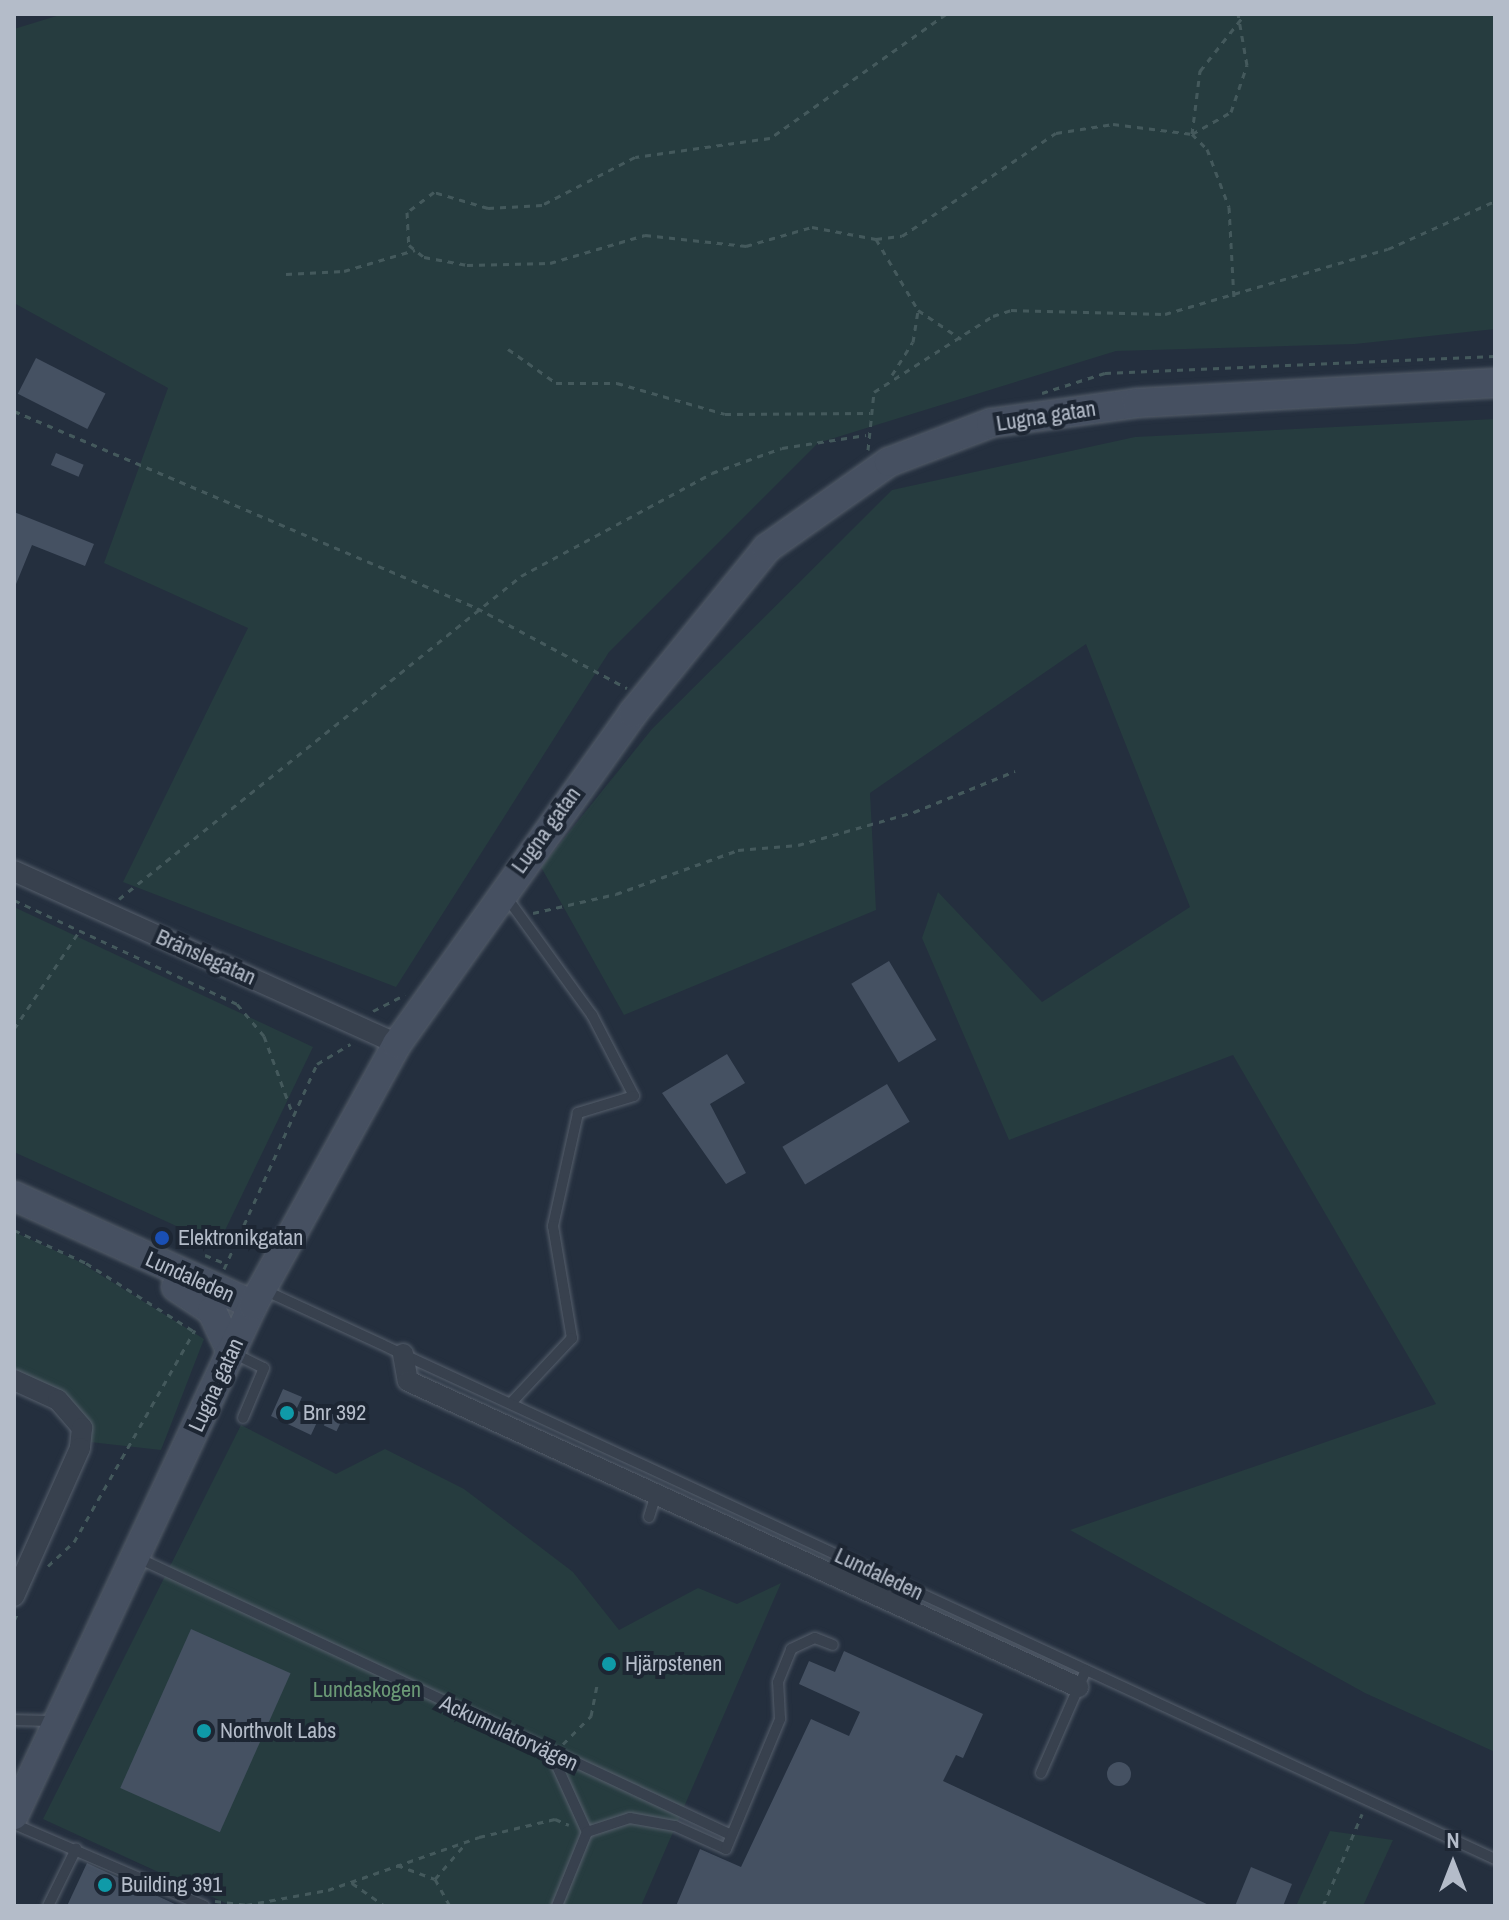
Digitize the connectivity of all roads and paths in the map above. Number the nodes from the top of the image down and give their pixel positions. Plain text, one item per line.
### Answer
1 (946, 14) edge
2 (1241, 15) edge
3 (1192, 134) junction
4 (1495, 201) edge
5 (876, 239) junction
6 (415, 250) junction
7 (286, 274) dead end
8 (1234, 298) junction
9 (918, 310) junction
10 (961, 339) junction
11 (508, 349) dead end
12 (1495, 356) edge
13 (890, 378) junction
14 (1495, 383) edge
15 (1036, 395) dead end
16 (14, 411) edge
17 (870, 413) junction
18 (866, 435) junction
19 (881, 447) dead end
20 (869, 453) junction
21 (859, 458) dead end
22 (477, 608) junction
23 (640, 678) dead end
24 (631, 690) junction
25 (622, 701) dead end
26 (1015, 771) dead end
27 (14, 871) edge
28 (501, 891) junction
29 (14, 900) edge
30 (109, 913) junction
31 (525, 914) junction
32 (80, 930) junction
33 (412, 989) dead end
34 (361, 1028) junction
35 (14, 1029) edge
36 (397, 1044) junction
37 (293, 1115) junction
38 (14, 1196) edge
39 (14, 1230) edge
40 (103, 1238) junction
41 (205, 1255) dead end
42 (258, 1297) junction
43 (231, 1352) junction
44 (403, 1354) junction
45 (14, 1380) edge
46 (511, 1403) junction
47 (243, 1418) dead end
48 (136, 1557) junction
49 (44, 1570) dead end
50 (17, 1602) edge
51 (14, 1621) edge
52 (833, 1645) dead end
53 (1082, 1678) junction
54 (597, 1684) dead end
55 (14, 1720) edge
56 (61, 1721) junction
57 (552, 1755) junction
58 (1041, 1773) dead end
59 (1367, 1800) junction
60 (14, 1815) edge
61 (14, 1824) edge
62 (587, 1832) junction
63 (729, 1834) junction
64 (470, 1840) junction
65 (76, 1849) junction
66 (1495, 1859) edge
67 (394, 1864) junction
68 (435, 1879) junction
69 (352, 1883) junction
70 (184, 1897) junction
71 (48, 1906) edge
72 (204, 1906) edge
73 (385, 1906) edge
74 (450, 1906) edge
75 (557, 1906) edge
76 (1323, 1906) edge

1 - 6 path
2 - 3 path
2 - 3 path
3 - 5 path
3 - 8 path
4 - 8 path
5 - 6 path
5 - 9 path
6 - 7 path
8 - 10 path
9 - 10 path
9 - 13 path
10 - 13 path
11 - 17 path
12 - 15 path
13 - 17 path
14 - 28 main road, Lugna gatan
16 - 22 path
17 - 18 path
18 - 20 path
18 - 22 path
19 - 20 path
20 - 21 path
22 - 24 path
22 - 30 path
23 - 24 path
24 - 25 path
26 - 31 path
27 - 30 street, Bränslegatan
28 - 31 lane
28 - 36 main road, Lugna gatan
29 - 32 path
30 - 34 street, Bränslegatan
31 - 46 lane
32 - 35 path
32 - 37 path
33 - 34 path
34 - 36 street, Bränslegatan
34 - 37 path
36 - 42 main road, Lugna gatan
37 - 41 path
38 - 40 main road, Lundaleden
39 - 49 path
40 - 42 main road, Lundaleden
40 - 43 main road, Lundaleden
42 - 43 main road, Lugna gatan
42 - 44 lane, Lundaleden
43 - 47 lane
43 - 48 main road, Lugna gatan
44 - 46 lane, Lundaleden
44 - 53 street
45 - 50 street
46 - 53 lane, Lundaleden
48 - 56 main road, Lugna gatan
48 - 57 lane, Ackumulatorvägen
50 - 51 path
52 - 63 lane
53 - 58 lane
53 - 59 lane, Lundaleden
54 - 57 path
55 - 56 lane
56 - 60 main road, Lugna gatan
57 - 62 lane
57 - 63 lane, Ackumulatorvägen
59 - 66 lane, Lundaleden
59 - 76 path
61 - 65 lane
62 - 63 lane
62 - 64 path
62 - 75 lane
64 - 67 path
64 - 68 path
65 - 70 lane
65 - 71 lane
67 - 68 path
67 - 69 path
68 - 74 path
69 - 70 path
69 - 73 path
70 - 72 lane

